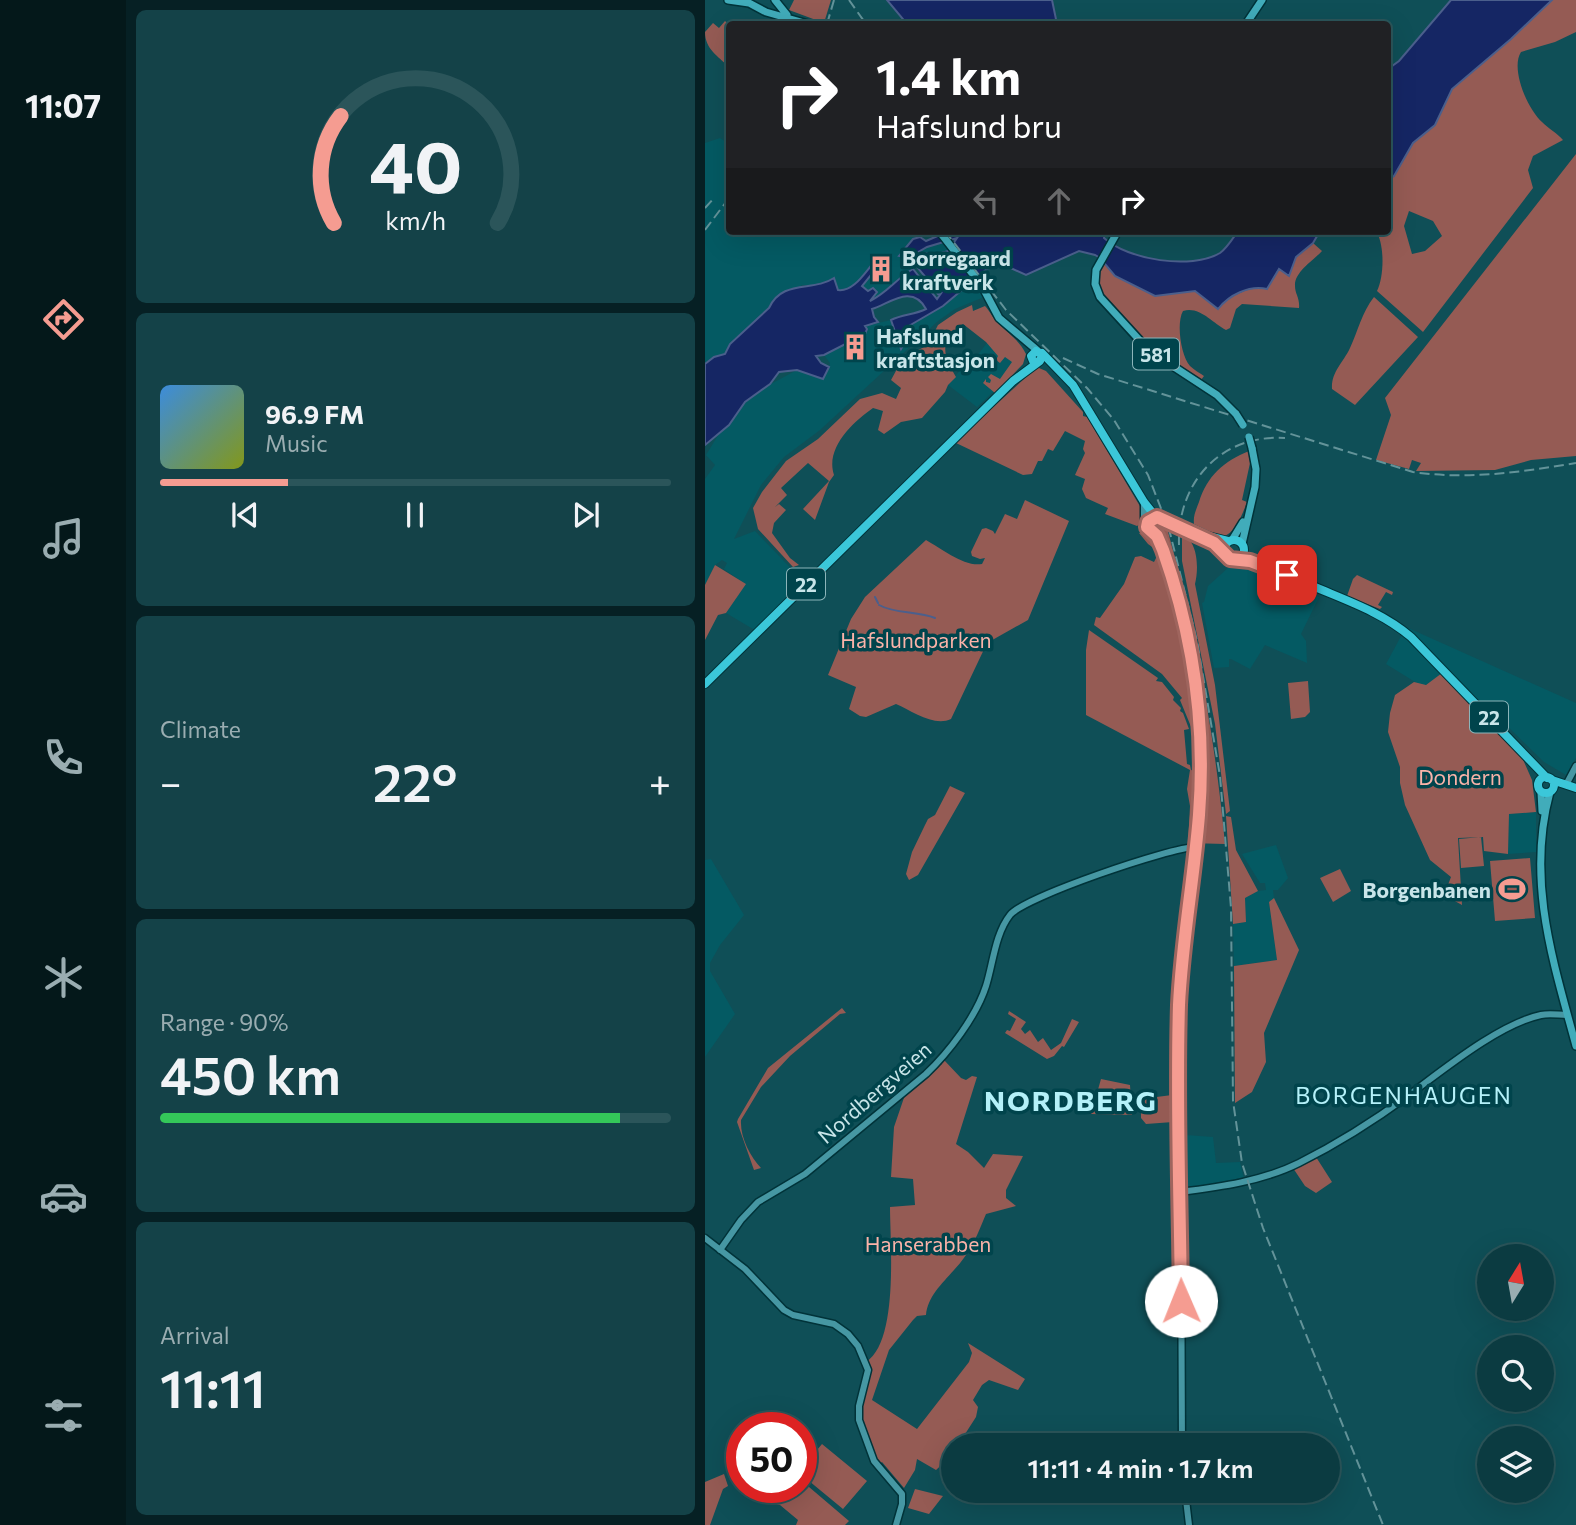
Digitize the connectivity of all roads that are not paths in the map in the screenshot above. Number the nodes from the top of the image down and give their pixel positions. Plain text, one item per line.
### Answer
1 (728, 0) edge
2 (774, 0) edge
3 (1262, 0) edge
4 (773, 14) junction
5 (793, 21) edge
6 (796, 21) edge
7 (1248, 21) edge
8 (942, 235) edge
9 (1116, 235) edge
10 (1036, 357) junction
11 (1144, 502) junction
12 (1247, 516) junction
13 (1157, 517) junction
14 (1147, 527) junction
15 (1191, 533) junction
16 (1230, 540) junction
17 (1243, 547) junction
18 (1224, 552) junction
19 (1238, 559) junction
20 (1287, 575) junction
21 (705, 684) edge
22 (1527, 755) junction
23 (1576, 766) edge
24 (1549, 779) junction
25 (1567, 783) junction
26 (1546, 789) junction
27 (1576, 789) edge
28 (1196, 847) junction
29 (1566, 1012) junction
30 (1576, 1046) edge
31 (1180, 1192) junction
32 (705, 1238) edge
33 (720, 1250) junction
34 (1182, 1433) edge
35 (1186, 1503) edge
36 (896, 1525) edge
37 (1189, 1525) edge

1 - 4 main road
2 - 4 main road
2 - 6 main road
3 - 7 main road
4 - 5 main road
8 - 10 main road
9 - 12 main road, 581, bridge
10 - 11 highway, 22
10 - 21 highway, 22
11 - 13 highway, 22
11 - 14 street
12 - 16 main road, 581
12 - 17 main road, 581
13 - 14 street
13 - 15 highway, 22, bridge
14 - 28 street
15 - 16 highway, 22
15 - 18 highway, 22
16 - 17 highway, 22
16 - 18 highway
17 - 19 highway
17 - 20 highway, 22
18 - 19 highway, 22
19 - 20 highway, 22
20 - 22 highway, 22
22 - 24 highway, 22
22 - 26 highway
23 - 25 street
24 - 25 highway
24 - 26 highway
24 - 26 highway
25 - 27 highway
26 - 27 highway
26 - 29 main road
28 - 31 street
28 - 33 street, Nordbergveien
29 - 30 main road
29 - 31 street
31 - 34 street
32 - 33 street
33 - 36 street
35 - 37 street

